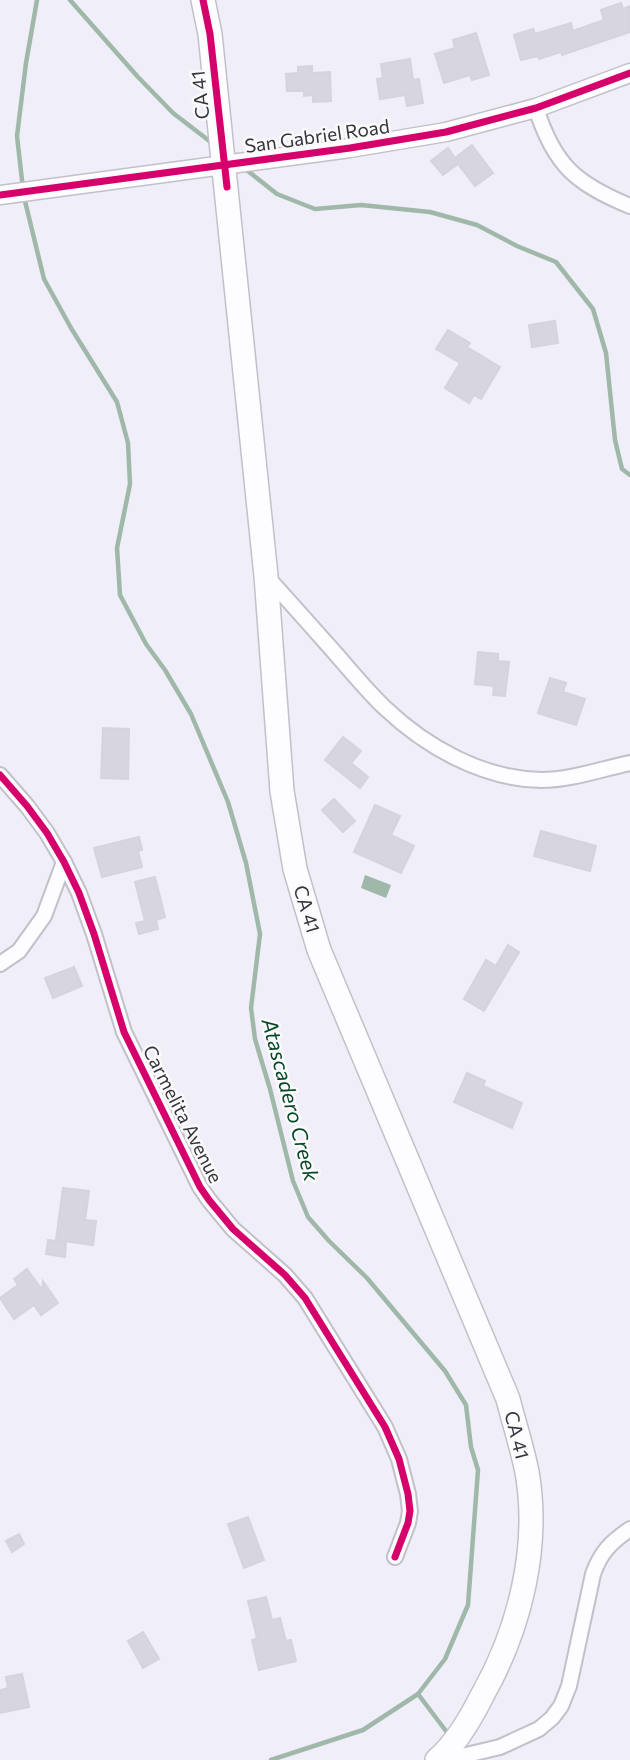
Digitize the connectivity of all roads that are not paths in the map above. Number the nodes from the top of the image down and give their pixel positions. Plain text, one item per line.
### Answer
1 (203, 0) edge
2 (630, 74) edge
3 (536, 108) junction
4 (223, 165) junction
5 (0, 195) edge
6 (630, 206) edge
7 (266, 576) junction
8 (630, 763) edge
9 (0, 775) edge
10 (64, 862) junction
11 (0, 964) edge
12 (630, 1530) edge
13 (395, 1557) dead end
14 (440, 1758) edge

1 - 4 main road, CA 41 / CA 41
2 - 3 street, San Gabriel Road
3 - 4 street, San Gabriel Road
3 - 6 street
4 - 5 street, San Gabriel Road
4 - 7 main road, CA 41 / CA 41
7 - 8 street
7 - 14 main road, CA 41 / CA 41
9 - 10 street, Carmelita Avenue
10 - 11 street
10 - 13 street, Carmelita Avenue
12 - 14 street

